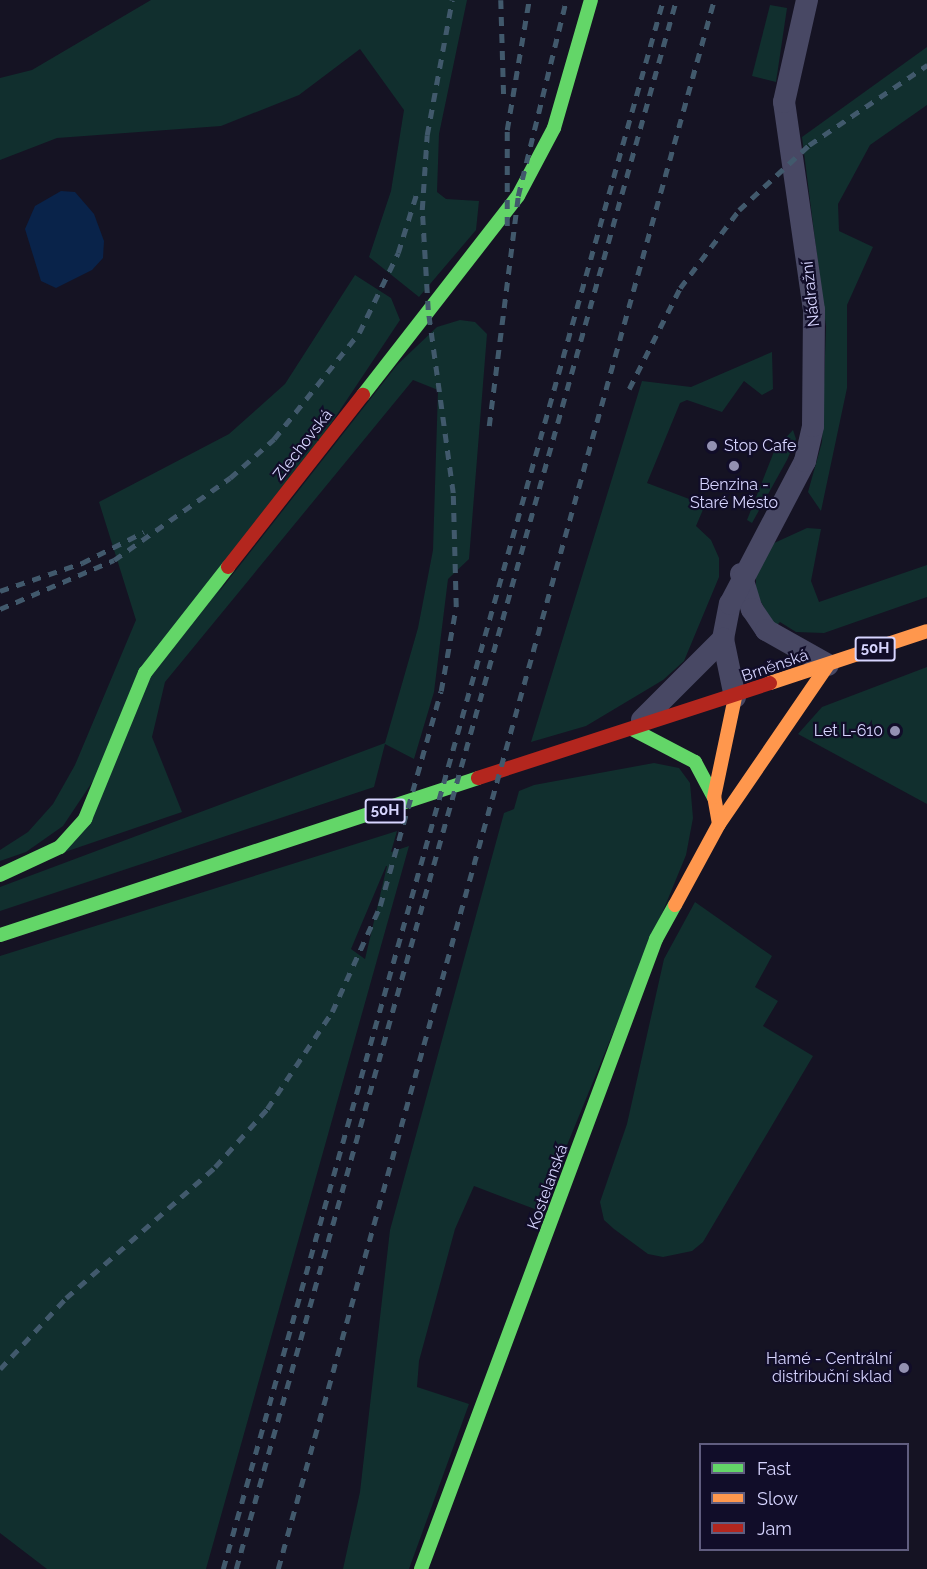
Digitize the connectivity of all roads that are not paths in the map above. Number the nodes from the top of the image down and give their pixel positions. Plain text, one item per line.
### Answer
1 (591, 0) edge
2 (807, 0) edge
3 (741, 574) junction
4 (927, 631) edge
5 (723, 639) junction
6 (828, 665) junction
7 (741, 707) junction
8 (633, 729) junction
9 (754, 741) dead end
10 (754, 769) junction
11 (714, 797) junction
12 (719, 824) junction
13 (0, 875) edge
14 (0, 935) edge
15 (422, 1569) edge

1 - 13 main road, Zlechovská
2 - 3 street, Nádražní
3 - 5 street, Nádražní
3 - 6 street
4 - 6 main road, Brněnská / 50H
5 - 7 street, Nádražní
5 - 8 street, Nádražní
6 - 7 main road, Brněnská / 50H
6 - 10 main road, Kostelanská
7 - 8 main road, Brněnská / 50H
7 - 11 main road
8 - 11 main road
8 - 14 main road, 50H
9 - 10 main road
10 - 12 main road, Kostelanská
11 - 12 main road
12 - 15 main road, Kostelanská

